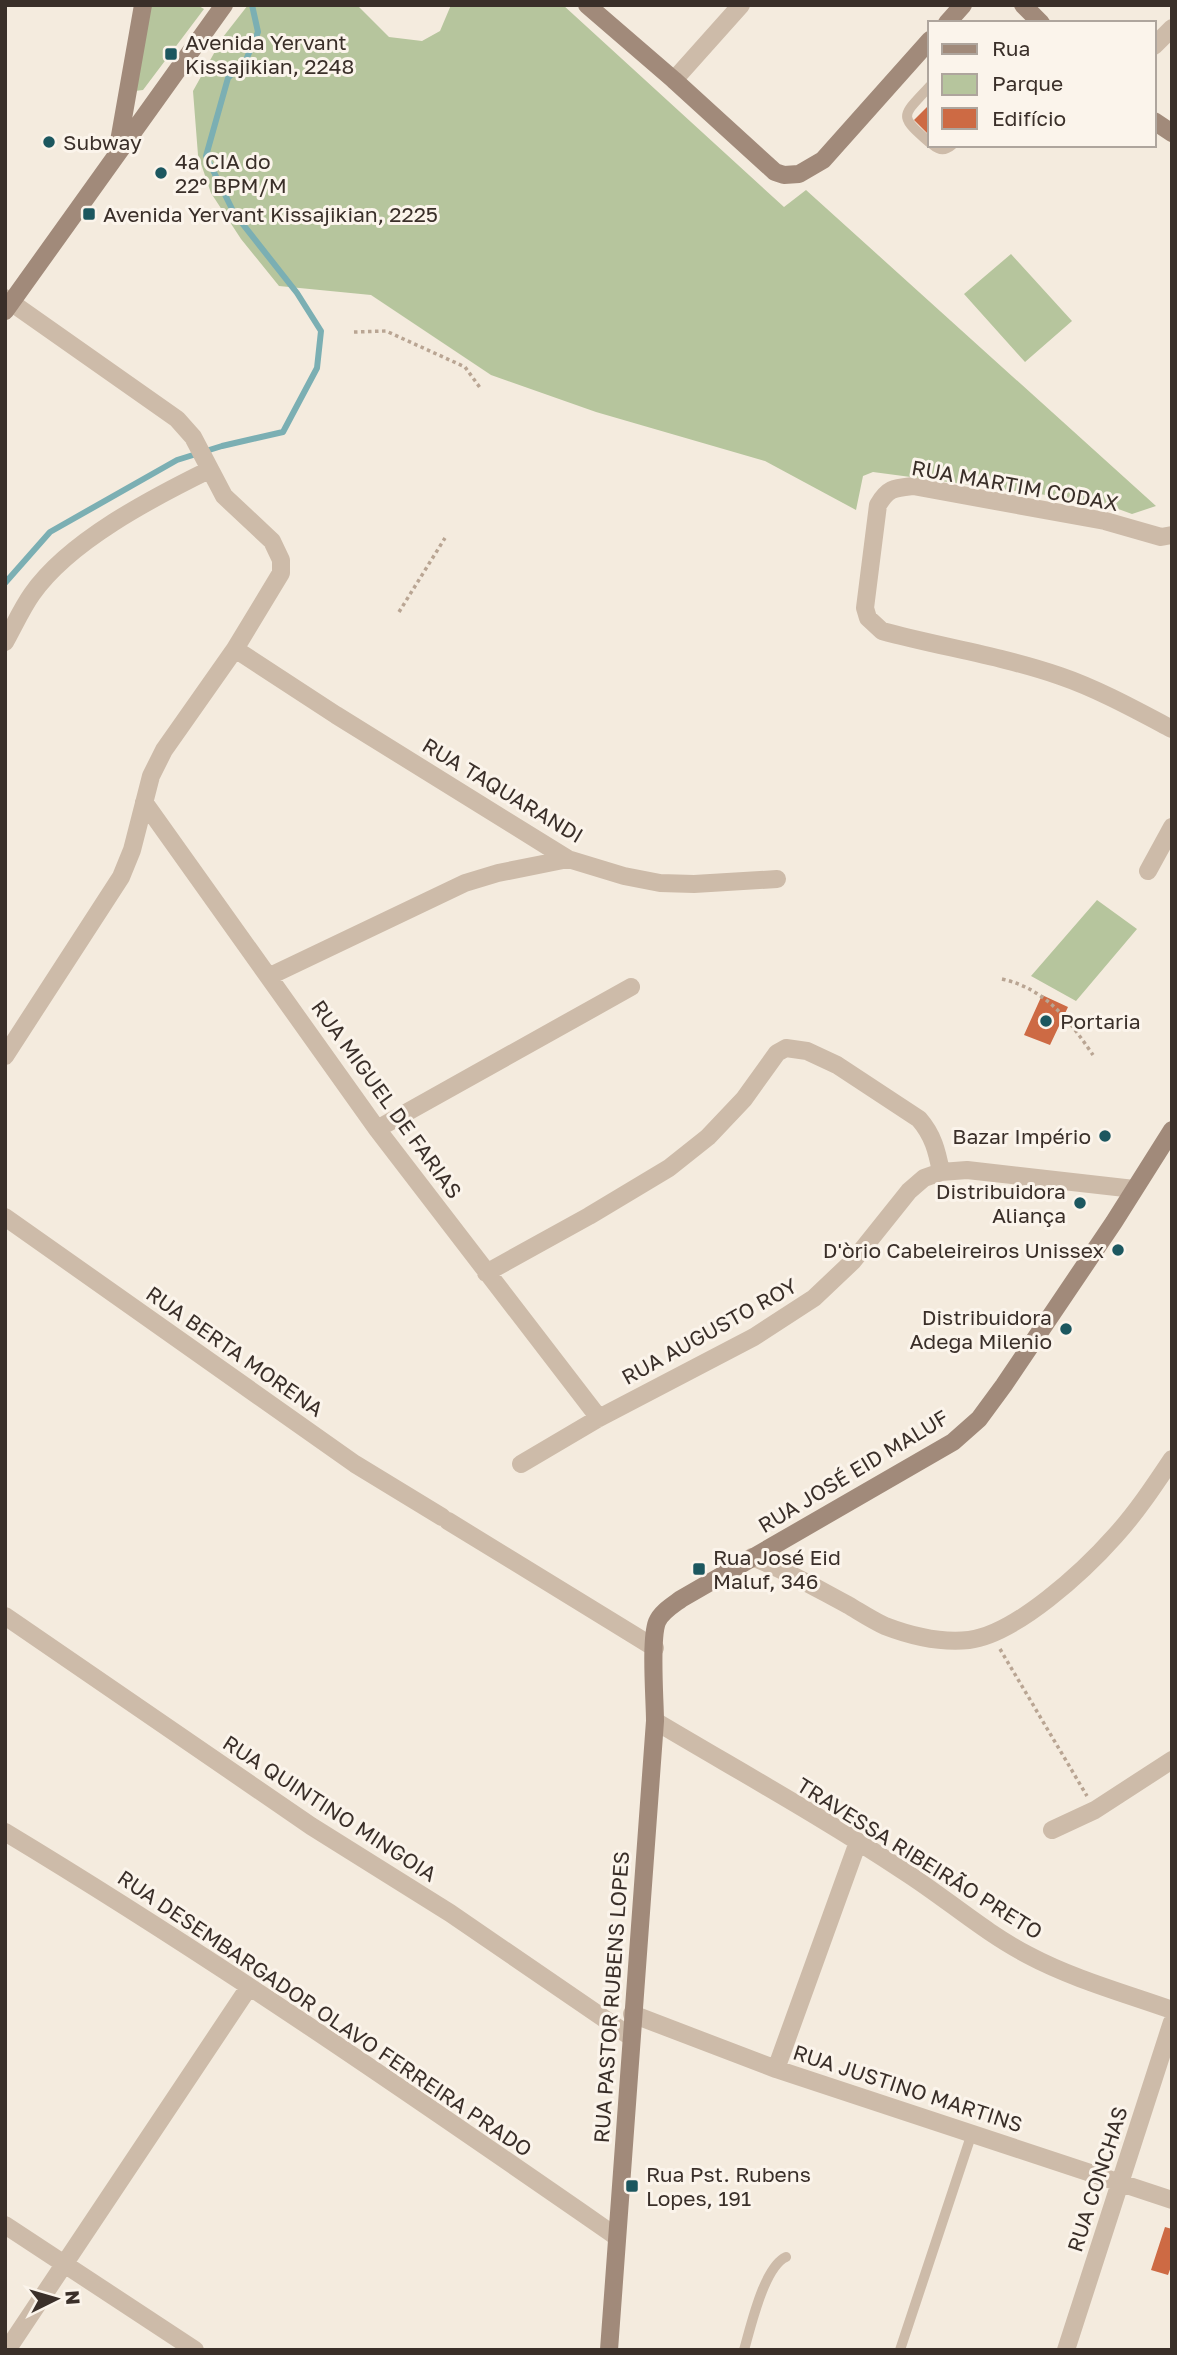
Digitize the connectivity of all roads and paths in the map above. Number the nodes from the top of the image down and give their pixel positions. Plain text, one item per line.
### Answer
1 (143, 5) edge
2 (224, 5) edge
3 (586, 5) edge
4 (741, 5) edge
5 (963, 5) edge
6 (1023, 5) edge
7 (949, 21) edge
8 (1039, 21) edge
9 (1172, 28) edge
10 (928, 42) edge
11 (1156, 44) edge
12 (674, 80) junction
13 (928, 88) edge
14 (1156, 122) edge
15 (1172, 133) edge
16 (928, 141) edge
17 (117, 152) junction
18 (7, 304) edge
19 (354, 332) dead end
20 (481, 389) dead end
21 (207, 465) junction
22 (1172, 535) edge
23 (445, 538) dead end
24 (399, 612) dead end
25 (5, 642) edge
26 (235, 649) junction
27 (1172, 729) edge
28 (144, 802) junction
29 (1172, 827) edge
30 (568, 859) junction
31 (1148, 872) dead end
32 (777, 879) dead end
33 (270, 976) junction
34 (1002, 979) dead end
35 (631, 987) dead end
36 (8, 1045) edge
37 (1094, 1055) dead end
38 (377, 1129) junction
39 (1172, 1130) edge
40 (933, 1175) junction
41 (1134, 1189) junction
42 (5, 1217) edge
43 (486, 1273) junction
44 (599, 1418) junction
45 (1172, 1459) edge
46 (522, 1464) dead end
47 (752, 1557) junction
48 (5, 1616) edge
49 (990, 1633) junction
50 (654, 1648) junction
51 (655, 1721) junction
52 (1172, 1760) edge
53 (1095, 1810) junction
54 (1052, 1830) dead end
55 (5, 1832) edge
56 (858, 1842) junction
57 (249, 1987) junction
58 (1172, 2010) edge
59 (632, 2014) junction
60 (1172, 2022) edge
61 (631, 2037) junction
62 (776, 2069) junction
63 (972, 2133) junction
64 (1120, 2182) junction
65 (1172, 2200) edge
66 (5, 2225) edge
67 (617, 2236) junction
68 (786, 2258) dead end
69 (64, 2264) junction
70 (7, 2350) edge
71 (195, 2350) edge
72 (609, 2350) edge
73 (744, 2350) edge
74 (900, 2350) edge
75 (1066, 2350) edge

1 - 17 street
2 - 17 street
3 - 12 street
4 - 12 street
5 - 7 street
6 - 8 street
9 - 11 street
10 - 12 street
13 - 16 lane
14 - 15 street
17 - 18 street
18 - 21 street
19 - 20 path
21 - 25 street
21 - 26 street
22 - 27 street, RUA MARTIM CODAX
23 - 24 path
26 - 28 street
26 - 30 street, RUA TAQUARANDI
28 - 33 street, RUA MIGUEL DE FARIAS
28 - 36 street
29 - 31 street
30 - 32 street, RUA TAQUARANDI
30 - 33 street
33 - 38 street, RUA MIGUEL DE FARIAS
34 - 37 path
35 - 38 street
38 - 43 street, RUA MIGUEL DE FARIAS
39 - 41 street, RUA JOSÉ EID MALUF
40 - 41 street
40 - 43 street
40 - 44 street, RUA AUGUSTO ROY
41 - 47 street, RUA JOSÉ EID MALUF
42 - 50 street, RUA BERTA MORENA
43 - 44 street, RUA MIGUEL DE FARIAS
44 - 46 street, RUA AUGUSTO ROY
45 - 49 street
47 - 49 street
47 - 50 street, RUA JOSÉ EID MALUF
48 - 61 street, RUA QUINTINO MINGOIA
49 - 53 path
50 - 51 street, RUA PASTOR RUBENS LOPES
51 - 56 street, TRAVESSA RIBEIRÃO PRETO
51 - 59 street, RUA PASTOR RUBENS LOPES
52 - 53 street
53 - 54 street
55 - 57 street, RUA DESEMBARGADOR OLAVO FERREIRA PRADO
56 - 58 street, TRAVESSA RIBEIRÃO PRETO
56 - 62 street
57 - 67 street, RUA DESEMBARGADOR OLAVO FERREIRA PRADO
57 - 69 street
59 - 61 street, RUA PASTOR RUBENS LOPES
59 - 62 street, RUA JUSTINO MARTINS
60 - 64 street, RUA CONCHAS
61 - 67 street, RUA PASTOR RUBENS LOPES
62 - 63 street, RUA JUSTINO MARTINS
63 - 64 street, RUA JUSTINO MARTINS
63 - 74 lane
64 - 65 street, RUA JUSTINO MARTINS
64 - 75 street, RUA CONCHAS
66 - 69 street
67 - 72 street, RUA PASTOR RUBENS LOPES
68 - 73 lane
69 - 70 street
69 - 71 street

